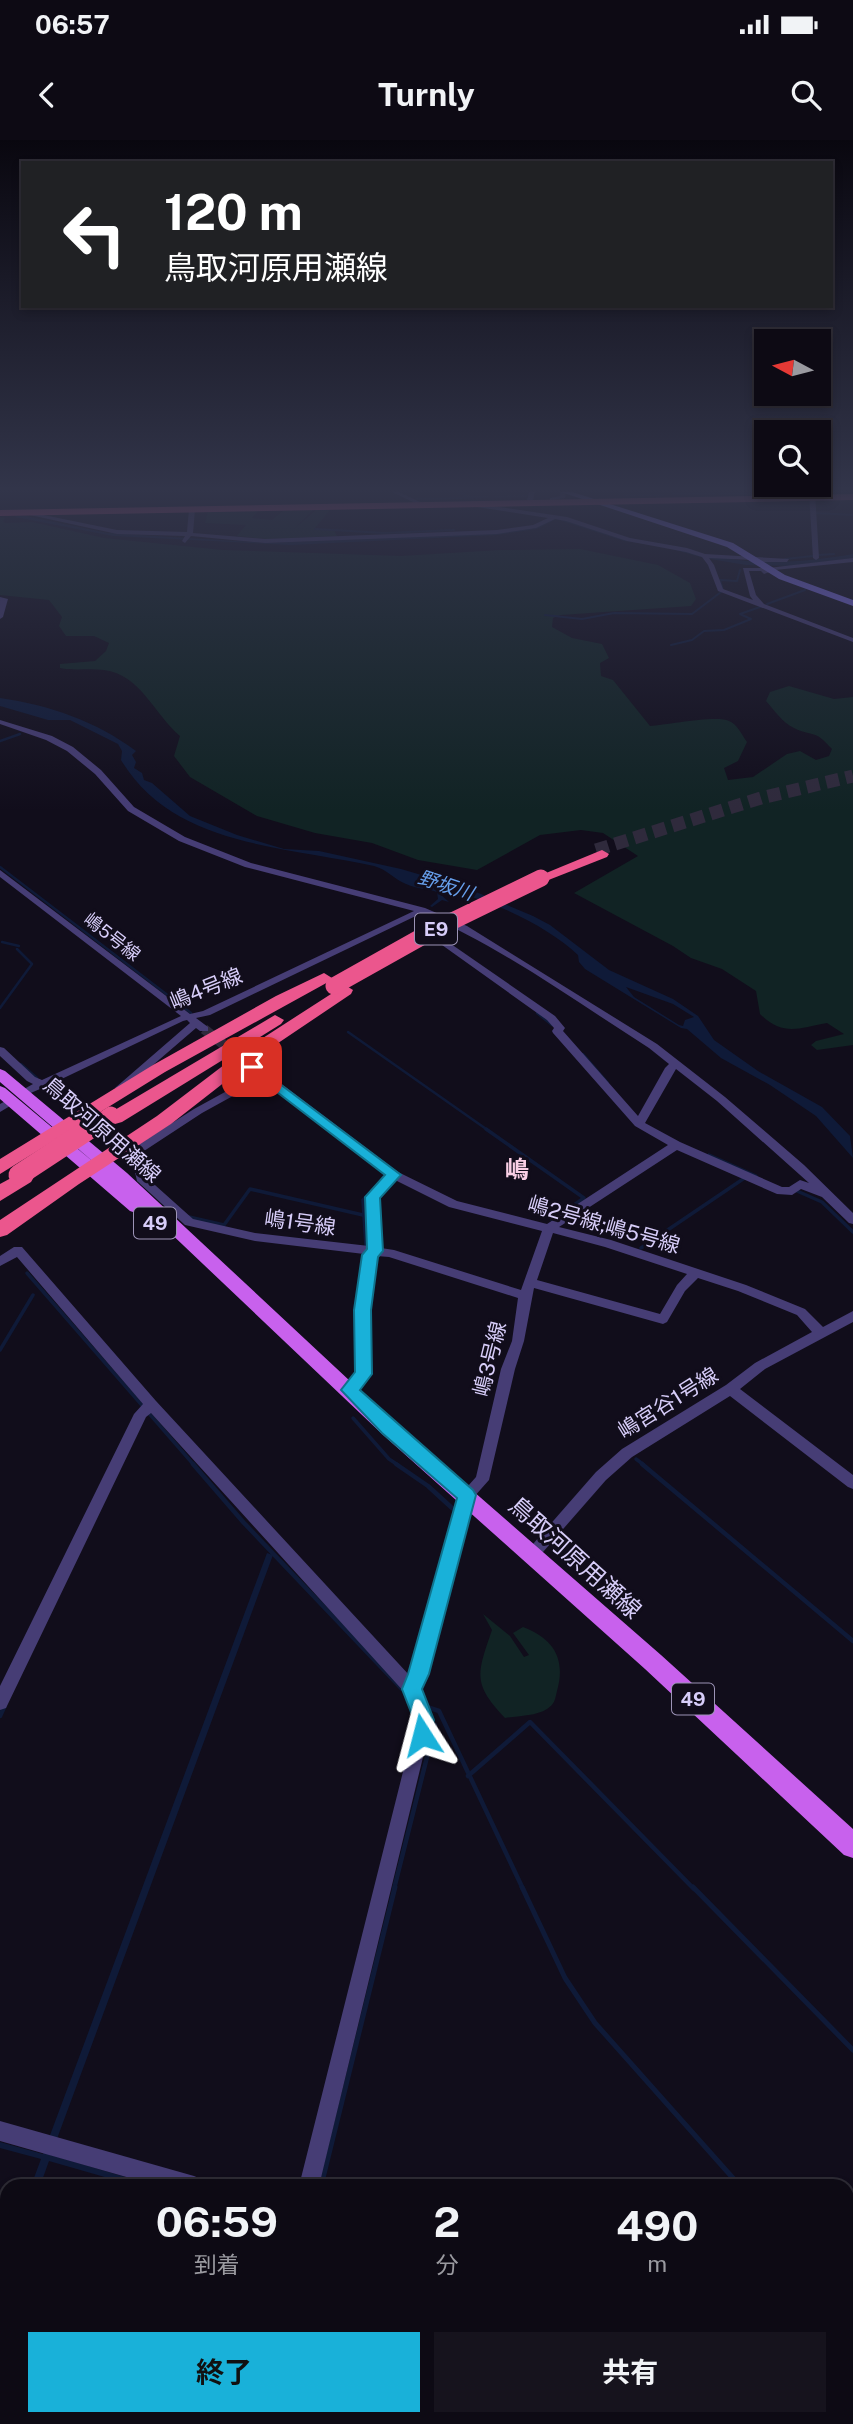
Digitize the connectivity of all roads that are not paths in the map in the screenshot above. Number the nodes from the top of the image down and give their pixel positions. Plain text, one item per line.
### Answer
1 (0, 599) edge
2 (744, 599) edge
3 (756, 599) edge
4 (762, 605) junction
5 (0, 617) edge
6 (853, 640) edge
7 (0, 722) edge
8 (599, 852) tunnel mouth
9 (0, 872) edge
10 (496, 897) junction
11 (422, 910) junction
12 (405, 920) junction
13 (418, 926) dead end
14 (438, 937) dead end
15 (333, 984) junction
16 (197, 1023) junction
17 (0, 1050) edge
18 (676, 1064) junction
19 (252, 1067) tunnel mouth
20 (0, 1074) edge
21 (262, 1075) junction
22 (43, 1084) junction
23 (8, 1099) edge
24 (108, 1113) junction
25 (639, 1124) junction
26 (57, 1131) junction
27 (676, 1145) junction
28 (95, 1163) junction
29 (14, 1173) edge
30 (394, 1175) junction
31 (0, 1188) edge
32 (0, 1194) edge
33 (827, 1194) junction
34 (853, 1220) edge
35 (176, 1226) junction
36 (549, 1228) junction
37 (0, 1230) edge
38 (375, 1251) junction
39 (6, 1254) edge
40 (696, 1273) junction
41 (528, 1290) junction
42 (853, 1316) edge
43 (821, 1332) junction
44 (349, 1390) junction
45 (731, 1390) junction
46 (150, 1405) junction
47 (853, 1483) edge
48 (467, 1495) junction
49 (531, 1556) junction
50 (412, 1689) junction
51 (0, 1703) edge
52 (853, 1846) edge
53 (0, 2131) edge
54 (169, 2179) edge
55 (311, 2179) edge

1 - 5 street
2 - 4 street
3 - 4 street
4 - 6 street
7 - 11 street
8 - 10 highway, bridge
9 - 16 street, 嶋5号線
10 - 15 highway, bridge
10 - 15 highway
11 - 12 street, 嶋4号線
11 - 18 street
12 - 13 street
12 - 16 street, 嶋4号線
14 - 25 street
15 - 24 highway
15 - 28 highway
16 - 22 street, 嶋4号線
16 - 24 street
17 - 22 street
18 - 25 street
18 - 33 street
19 - 21 street, 嶋2号線;嶋5号線
20 - 23 main road, 鳥取河原用瀬線 / 49
21 - 30 street, 嶋2号線;嶋5号線
21 - 35 street
22 - 23 street, 嶋4号線
23 - 26 main road, 鳥取河原用瀬線 / 49
24 - 26 highway
24 - 29 highway, bridge
25 - 27 street
26 - 28 main road, 鳥取河原用瀬線 / 49
26 - 29 highway
27 - 33 street
27 - 36 street
28 - 35 main road, 鳥取河原用瀬線 / 49
28 - 37 highway
29 - 31 highway
29 - 32 highway
30 - 36 street, 嶋2号線;嶋5号線
30 - 38 street
33 - 34 street
35 - 38 street, 嶋1号線
35 - 44 main road, 鳥取河原用瀬線 / 49
36 - 40 street, 嶋2号線;嶋5号線
36 - 41 street, 嶋3号線
38 - 41 street, 嶋1号線
38 - 44 street
39 - 46 street
40 - 41 street, 嶋1号線
40 - 43 street, 嶋2号線;嶋5号線
41 - 48 street, 嶋3号線
42 - 43 street, 嶋宮谷1号線
43 - 45 street, 嶋宮谷1号線
44 - 48 main road, 鳥取河原用瀬線 / 49
45 - 47 street
45 - 49 street, 嶋宮谷1号線
46 - 50 street
46 - 51 street
48 - 49 main road, 鳥取河原用瀬線 / 49
48 - 50 street, 嶋3号線
49 - 52 main road, 鳥取河原用瀬線 / 49
50 - 55 street
53 - 54 street

